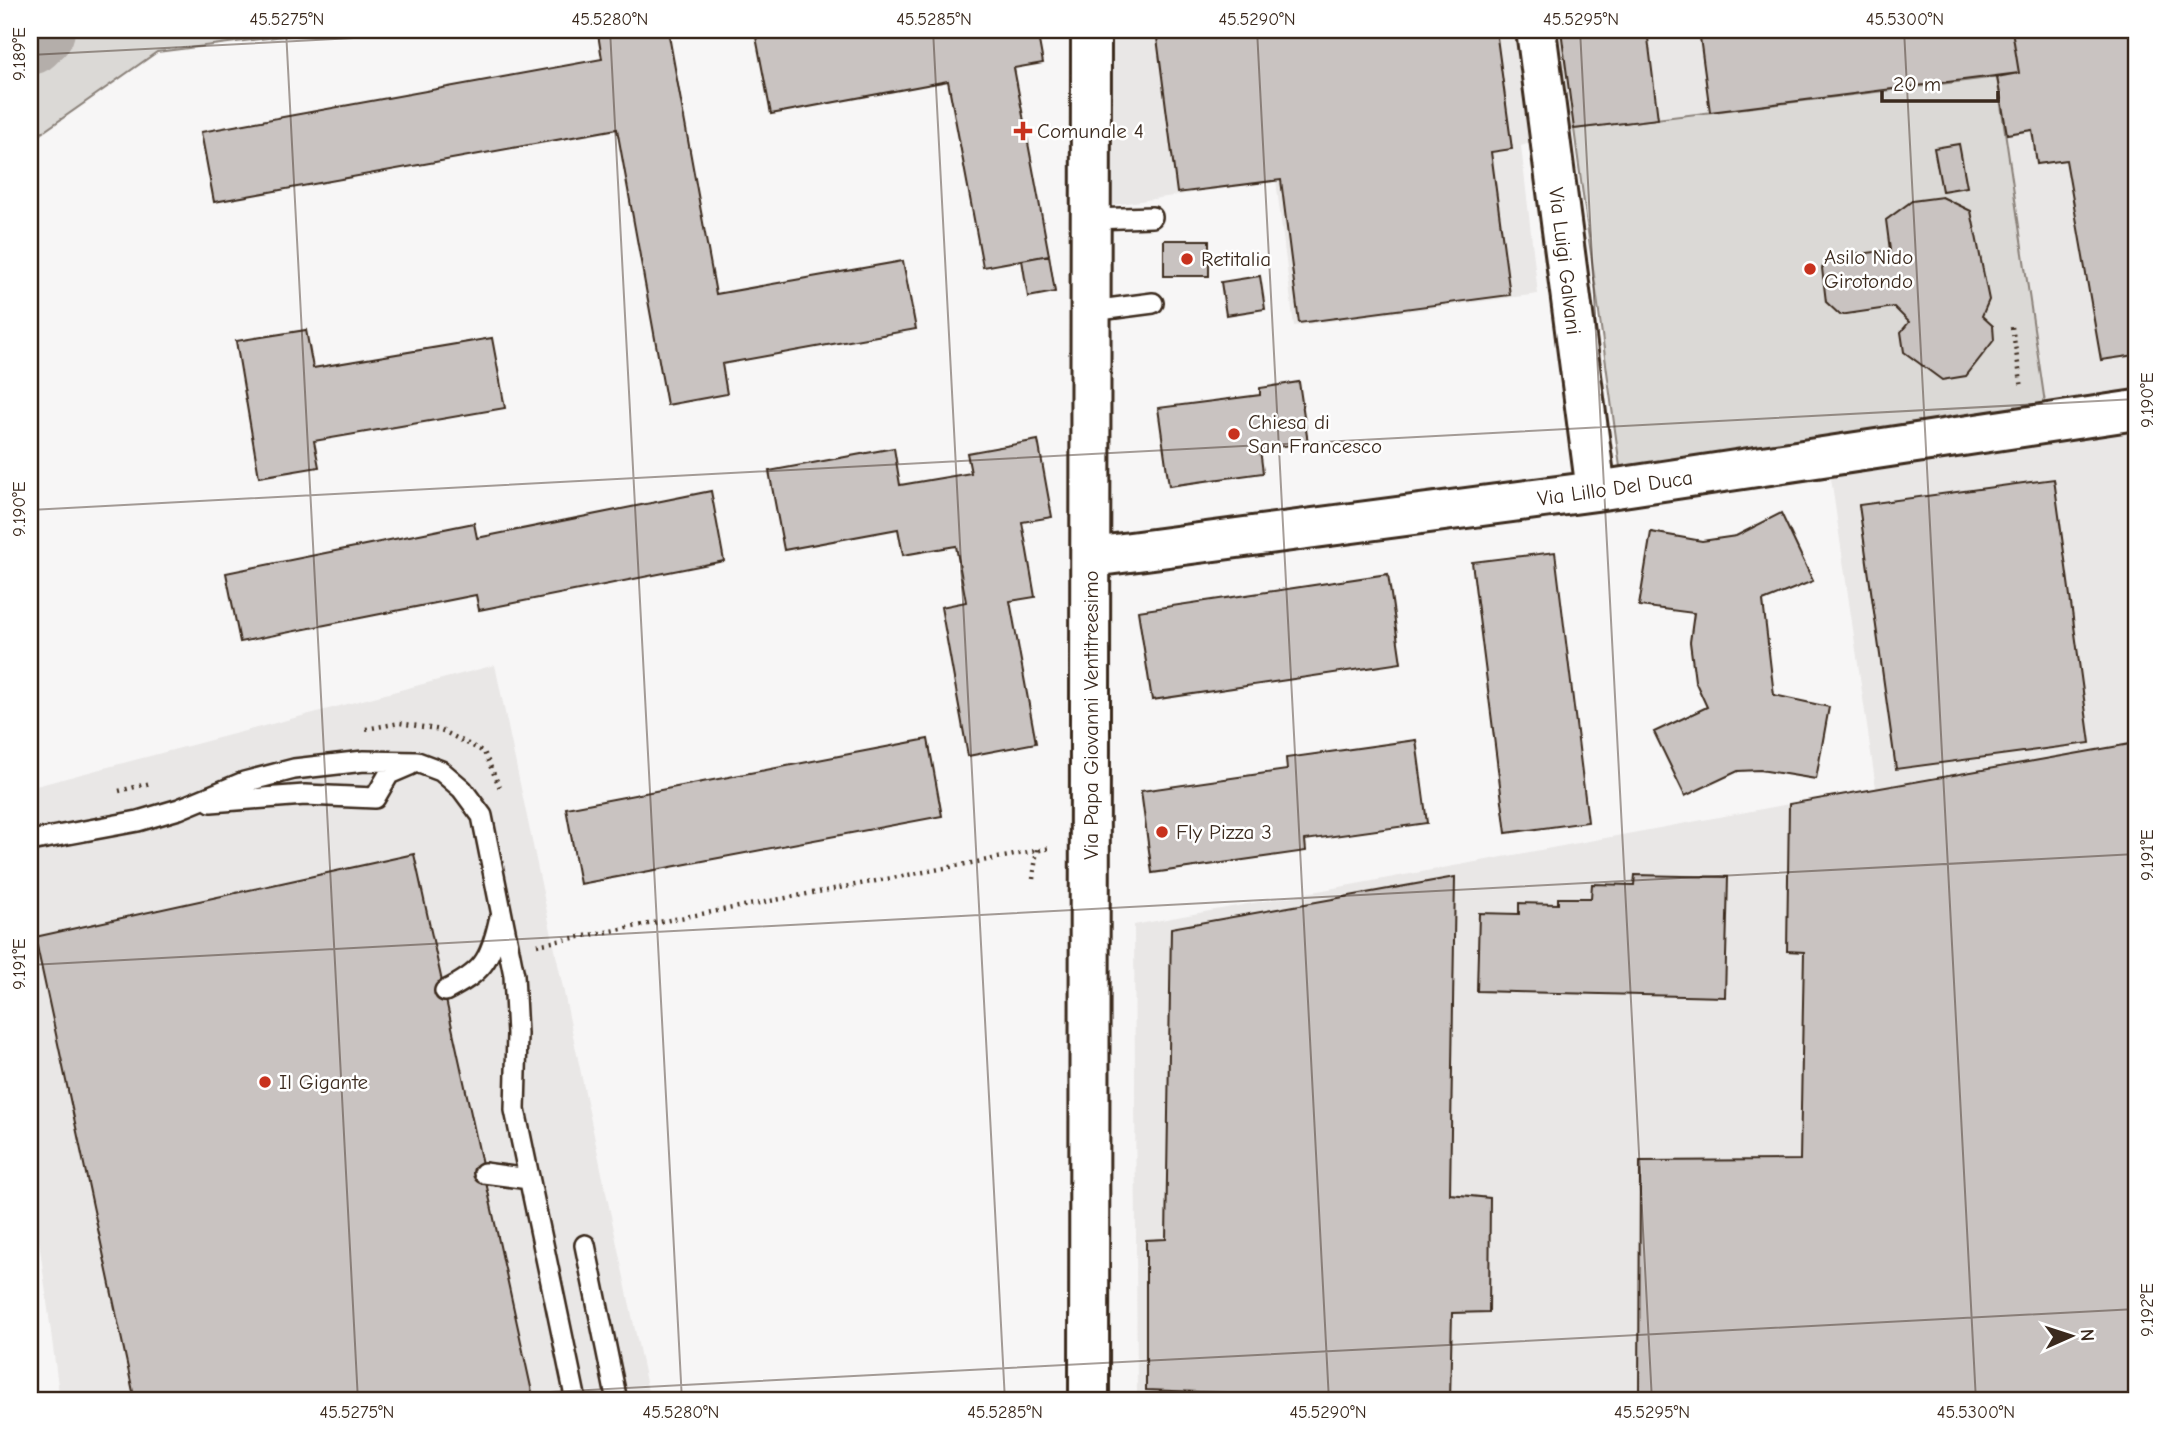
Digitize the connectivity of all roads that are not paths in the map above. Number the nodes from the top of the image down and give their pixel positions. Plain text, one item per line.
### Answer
1 (1091, 30) edge
2 (1536, 30) edge
3 (1152, 218) dead end
4 (1093, 219) junction
5 (1153, 303) dead end
6 (1092, 311) junction
7 (2136, 410) edge
8 (1596, 491) junction
9 (1092, 557) junction
10 (417, 762) junction
11 (192, 804) junction
12 (37, 839) edge
13 (501, 914) junction
14 (444, 991) dead end
15 (484, 1173) dead end
16 (529, 1180) junction
17 (585, 1245) dead end
18 (576, 1401) edge
19 (617, 1401) edge
20 (1089, 1401) edge

1 - 4 street, Via Papa Giovanni Ventitreesimo
2 - 8 street, Via Luigi Galvani
3 - 4 lane
4 - 6 street, Via Papa Giovanni Ventitreesimo
5 - 6 lane
6 - 9 street, Via Papa Giovanni Ventitreesimo
7 - 8 street, Via Lillo Del Duca
8 - 9 street, Via Lillo Del Duca
9 - 20 street, Via Papa Giovanni Ventitreesimo
10 - 11 lane
10 - 11 lane
10 - 13 lane
11 - 12 lane
13 - 14 lane
13 - 16 lane
15 - 16 lane
16 - 18 lane
17 - 19 lane

